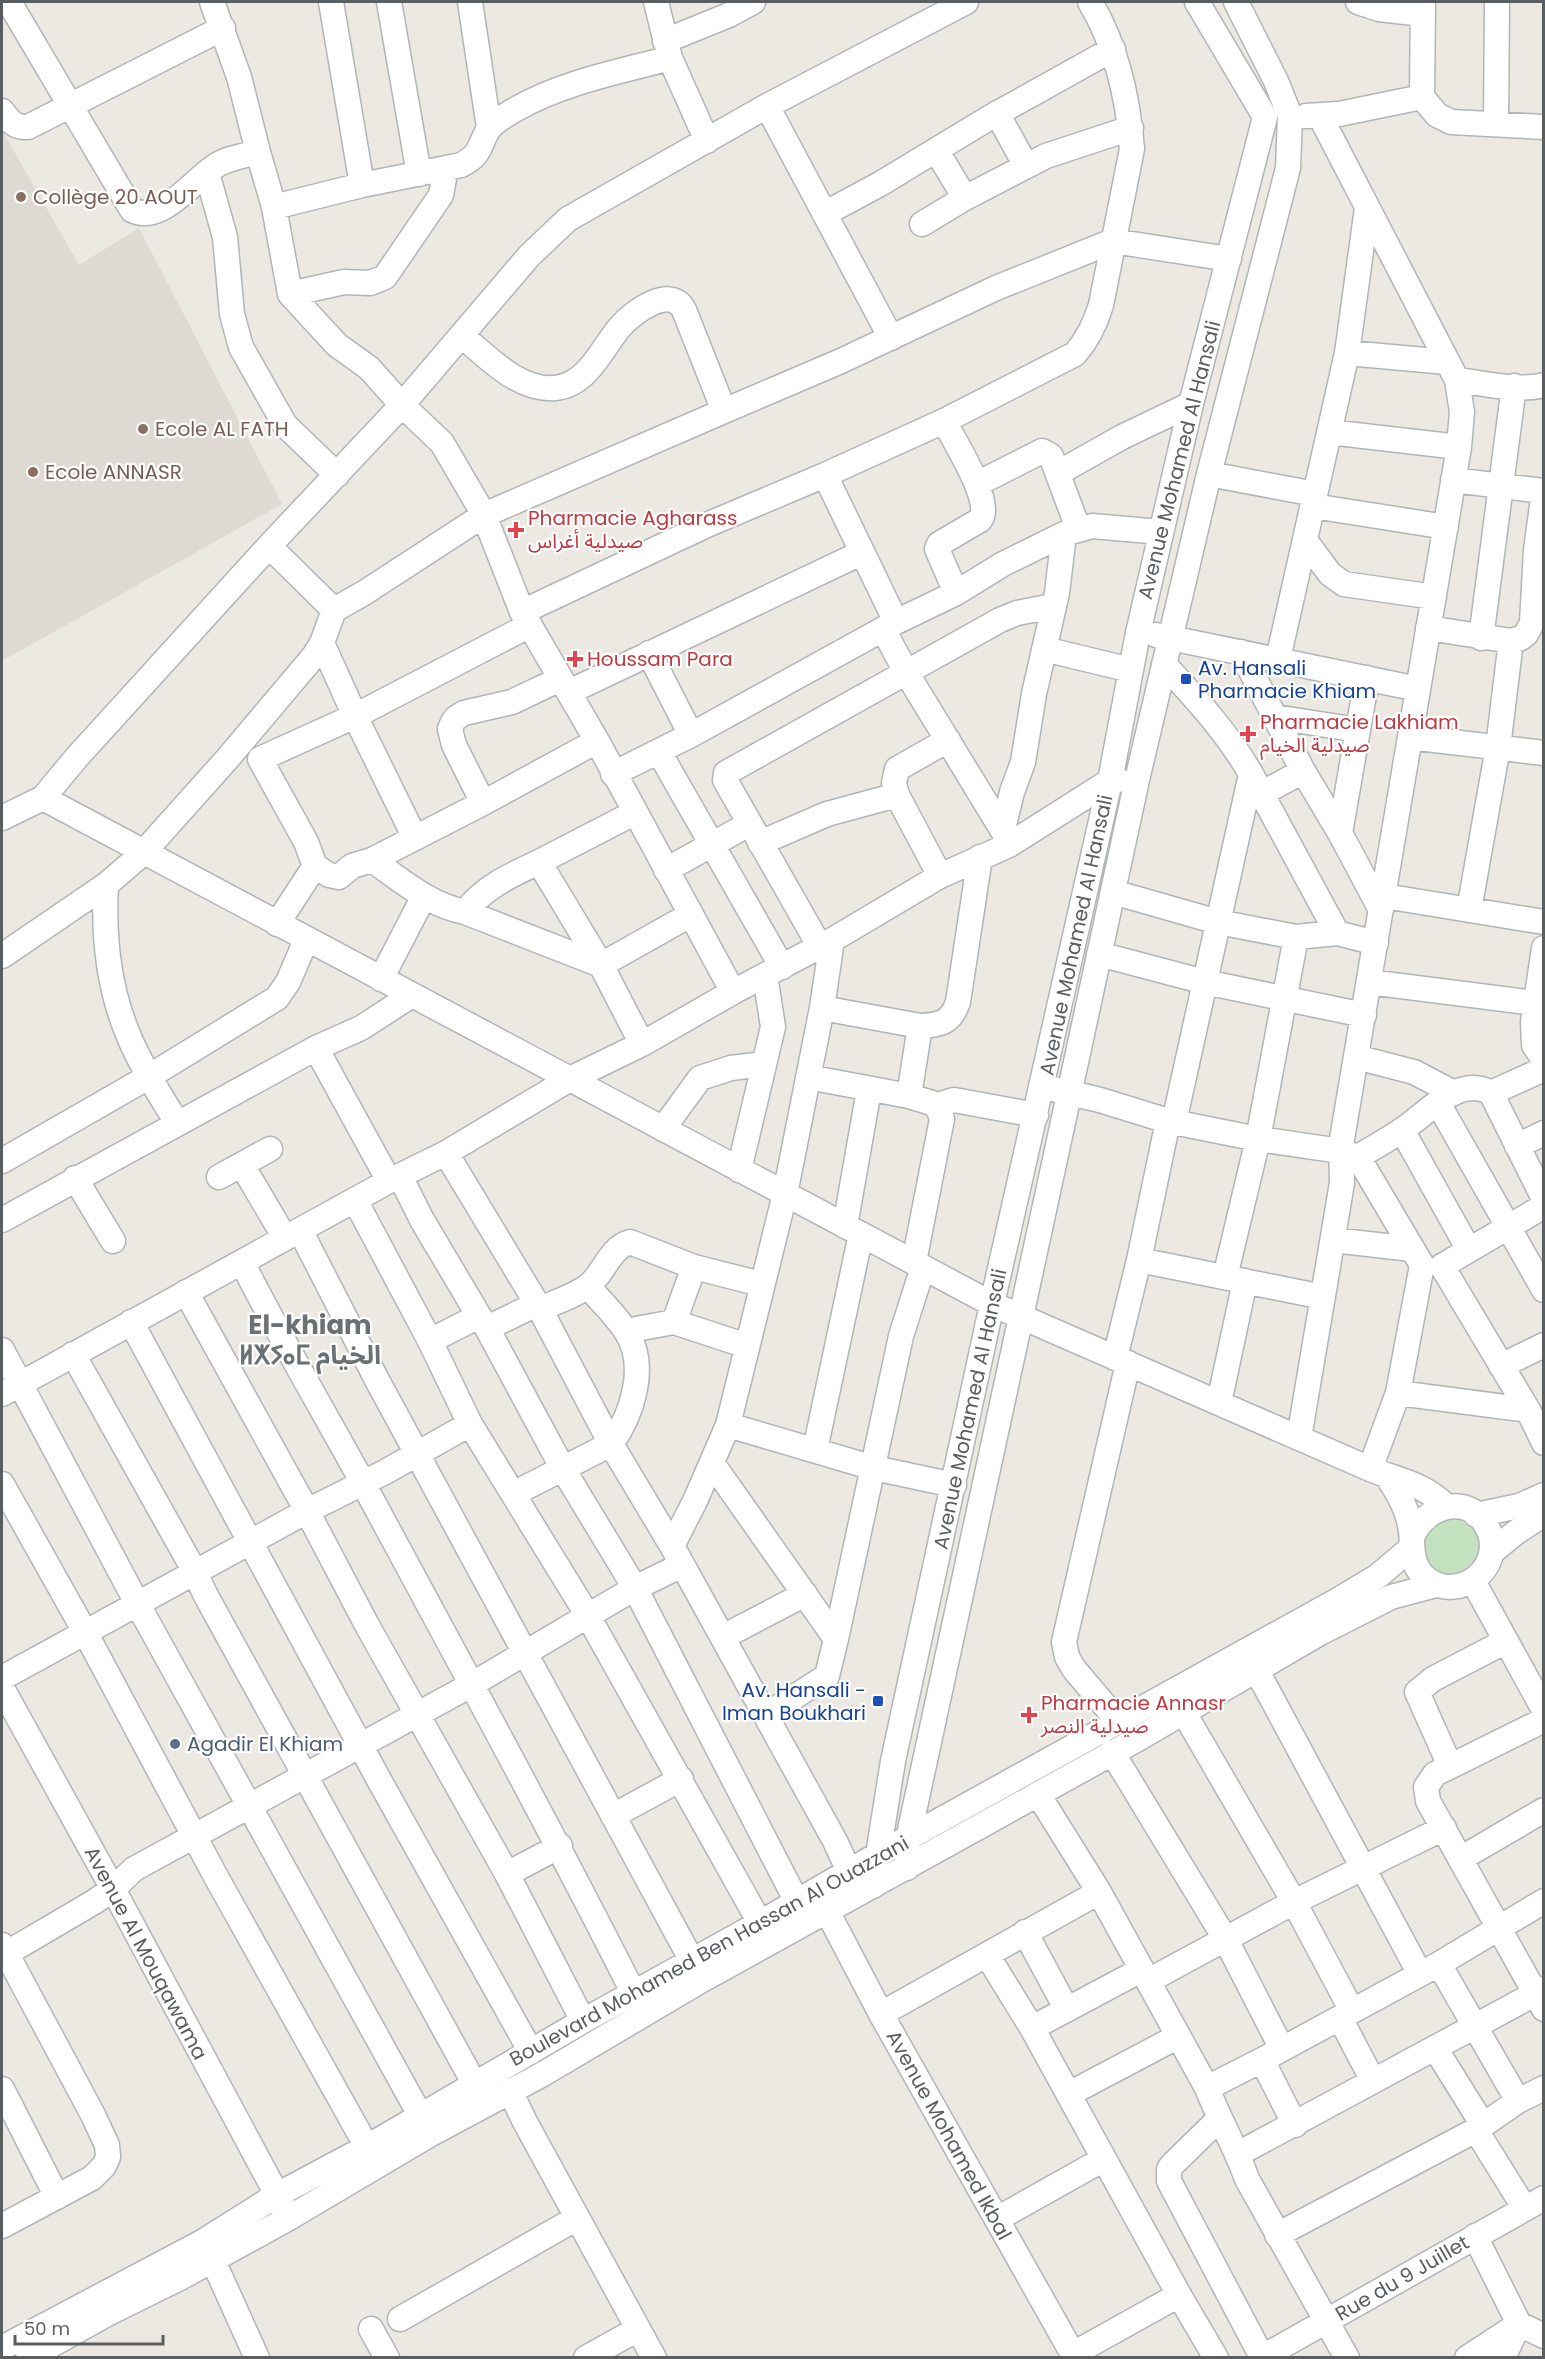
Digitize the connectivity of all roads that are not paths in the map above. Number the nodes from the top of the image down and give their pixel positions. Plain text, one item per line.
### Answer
1 (9, 2) edge
2 (212, 2) edge
3 (331, 2) edge
4 (389, 2) edge
5 (470, 2) edge
6 (656, 2) edge
7 (753, 2) edge
8 (966, 2) edge
9 (1090, 2) edge
10 (1197, 2) edge
11 (1236, 2) edge
12 (1358, 2) edge
13 (1497, 2) edge
14 (1423, 8) edge
15 (223, 28) junction
16 (667, 49) junction
17 (1113, 49) junction
18 (1422, 97) junction
19 (69, 105) junction
20 (767, 106) junction
21 (2, 111) edge
22 (998, 113) junction
23 (1290, 116) junction
24 (1320, 116) junction
25 (1264, 117) junction
26 (1496, 124) junction
27 (1544, 127) edge
28 (489, 128) junction
29 (1131, 129) junction
30 (707, 141) junction
31 (936, 150) junction
32 (258, 152) junction
33 (1026, 166) junction
34 (446, 168) junction
35 (207, 173) junction
36 (419, 174) junction
37 (362, 184) junction
38 (964, 198) junction
39 (274, 207) junction
40 (1367, 208) junction
41 (826, 213) junction
42 (922, 224) dead end
43 (1113, 241) junction
44 (1229, 259) junction
45 (290, 294) junction
46 (462, 336) junction
47 (891, 338) junction
48 (1347, 353) junction
49 (1452, 371) junction
50 (1514, 386) junction
51 (1544, 386) edge
52 (1191, 404) junction
53 (402, 405) junction
54 (724, 411) junction
55 (944, 421) junction
56 (1329, 432) junction
57 (1459, 447) junction
58 (1058, 473) junction
59 (1209, 474) junction
60 (337, 475) junction
61 (825, 475) junction
62 (1453, 480) junction
63 (977, 484) junction
64 (1500, 486) junction
65 (1544, 491) edge
66 (1314, 500) junction
67 (484, 515) junction
68 (1446, 527) junction
69 (1071, 531) junction
70 (1161, 532) junction
71 (1305, 540) junction
72 (269, 546) junction
73 (861, 553) junction
74 (956, 593) junction
75 (1434, 597) junction
76 (1053, 606) junction
77 (334, 610) junction
78 (526, 619) junction
79 (889, 626) junction
80 (1428, 628) junction
81 (1138, 633) junction
82 (1170, 637) junction
83 (1481, 638) junction
84 (1511, 641) junction
85 (322, 643) junction
86 (1044, 649) junction
87 (1241, 652) junction
88 (648, 653) junction
89 (1278, 659) junction
90 (1164, 664) junction
91 (1131, 670) junction
92 (906, 672) junction
93 (1367, 678) junction
94 (565, 685) junction
95 (1418, 689) junction
96 (355, 716) junction
97 (1275, 717) junction
98 (1358, 730) junction
99 (690, 735) junction
100 (1410, 737) junction
101 (948, 740) junction
102 (597, 741) junction
103 (1498, 747) junction
104 (659, 752) junction
105 (1544, 753) edge
106 (228, 758) junction
107 (260, 759) junction
108 (1303, 771) junction
109 (613, 774) junction
110 (1137, 780) junction
111 (1110, 781) junction
112 (1256, 784) junction
113 (897, 795) junction
114 (43, 798) junction
115 (483, 803) junction
116 (634, 813) junction
117 (2, 818) edge
118 (755, 833) junction
119 (1340, 833) junction
120 (414, 836) junction
121 (1006, 837) junction
122 (711, 845) junction
123 (143, 853) junction
124 (980, 857) junction
125 (372, 860) junction
126 (539, 862) junction
127 (315, 866) junction
128 (666, 870) junction
129 (940, 876) junction
130 (105, 885) junction
131 (1113, 892) junction
132 (424, 896) junction
133 (1382, 903) junction
134 (1469, 909) junction
135 (465, 912) junction
136 (690, 915) junction
137 (1218, 922) junction
138 (1544, 922) edge
139 (277, 924) junction
140 (1337, 933) junction
141 (1296, 937) junction
142 (306, 940) junction
143 (826, 943) junction
144 (1376, 943) junction
145 (1544, 948) edge
146 (1099, 954) junction
147 (2, 956) edge
148 (601, 965) junction
149 (773, 971) junction
150 (381, 979) junction
151 (1205, 982) junction
152 (1369, 982) junction
153 (733, 992) junction
154 (412, 995) junction
155 (1285, 998) junction
156 (1534, 1003) junction
157 (822, 1008) junction
158 (1364, 1015) junction
159 (920, 1026) junction
160 (642, 1044) junction
161 (316, 1048) junction
162 (1356, 1057) junction
163 (1544, 1060) edge
164 (764, 1064) junction
165 (1544, 1069) edge
166 (150, 1076) junction
167 (808, 1077) junction
168 (570, 1079) junction
169 (1042, 1086) junction
170 (869, 1090) junction
171 (1068, 1093) junction
172 (1491, 1093) junction
173 (909, 1096) junction
174 (1446, 1098) junction
175 (938, 1108) junction
176 (1036, 1115) junction
177 (1171, 1121) junction
178 (177, 1123) junction
179 (663, 1129) junction
180 (1402, 1130) junction
181 (1544, 1133) edge
182 (1258, 1139) junction
183 (1517, 1146) junction
184 (270, 1149) dead end
185 (446, 1153) junction
186 (1349, 1154) junction
187 (2, 1161) edge
188 (242, 1165) junction
189 (739, 1170) junction
190 (219, 1177) dead end
191 (75, 1178) junction
192 (395, 1178) junction
193 (785, 1194) junction
194 (1544, 1199) edge
195 (355, 1200) junction
196 (1544, 1206) edge
197 (2, 1220) edge
198 (1509, 1226) junction
199 (853, 1230) junction
200 (292, 1234) junction
201 (1333, 1240) junction
202 (113, 1241) dead end
203 (1468, 1250) junction
204 (1139, 1260) junction
205 (1425, 1260) junction
206 (242, 1262) junction
207 (919, 1265) junction
208 (694, 1266) junction
209 (1235, 1279) junction
210 (761, 1284) junction
211 (588, 1286) junction
212 (1544, 1290) edge
213 (186, 1292) junction
214 (1323, 1297) junction
215 (992, 1304) junction
216 (538, 1307) junction
217 (1021, 1316) junction
218 (131, 1322) junction
219 (483, 1322) junction
220 (674, 1322) junction
221 (628, 1334) junction
222 (430, 1341) junction
223 (1544, 1345) edge
224 (747, 1346) junction
225 (2, 1350) edge
226 (73, 1354) junction
227 (1121, 1360) junction
228 (1501, 1366) junction
229 (10, 1388) edge
230 (1398, 1393) junction
231 (1219, 1403) junction
232 (1528, 1410) junction
233 (470, 1424) junction
234 (728, 1425) junction
235 (1299, 1438) junction
236 (1544, 1443) edge
237 (611, 1444) junction
238 (815, 1450) junction
239 (419, 1454) junction
240 (712, 1463) junction
241 (874, 1468) junction
242 (563, 1469) junction
243 (1379, 1472) junction
244 (363, 1483) junction
245 (2, 1484) edge
246 (954, 1485) junction
247 (513, 1494) junction
248 (1544, 1495) edge
249 (1447, 1507) junction
250 (307, 1510) junction
251 (1544, 1514) edge
252 (1476, 1515) junction
253 (251, 1541) junction
254 (1412, 1542) junction
255 (1492, 1552) junction
256 (677, 1556) junction
257 (195, 1572) junction
258 (1473, 1581) junction
259 (1436, 1585) junction
260 (635, 1588) junction
261 (805, 1594) junction
262 (138, 1603) junction
263 (588, 1616) junction
264 (85, 1632) junction
265 (723, 1637) junction
266 (836, 1639) junction
267 (1506, 1641) junction
268 (525, 1652) junction
269 (1256, 1669) junction
270 (2, 1678) edge
271 (471, 1685) junction
272 (2, 1688) edge
273 (1544, 1710) edge
274 (1183, 1711) junction
275 (416, 1713) junction
276 (766, 1715) junction
277 (1544, 1720) edge
278 (1118, 1721) junction
279 (361, 1745) junction
280 (1113, 1752) junction
281 (1450, 1767) junction
282 (306, 1774) junction
283 (681, 1779) junction
284 (1038, 1794) junction
285 (251, 1806) junction
286 (1544, 1809) edge
287 (613, 1816) junction
288 (1444, 1828) junction
289 (195, 1837) junction
290 (908, 1839) junction
291 (560, 1846) junction
292 (877, 1855) junction
293 (1460, 1858) junction
294 (907, 1868) junction
295 (1363, 1868) junction
296 (849, 1871) junction
297 (507, 1874) junction
298 (113, 1889) junction
299 (866, 1890) junction
300 (1099, 1892) junction
301 (1544, 1901) edge
302 (797, 1902) junction
303 (1294, 1902) junction
304 (827, 1911) junction
305 (760, 1923) junction
306 (1499, 1927) junction
307 (1025, 1932) junction
308 (1226, 1940) junction
309 (3, 1952) edge
310 (987, 1954) junction
311 (692, 1961) junction
312 (1429, 1969) junction
313 (1144, 1975) junction
314 (634, 1994) junction
315 (1541, 1997) edge
316 (1066, 2008) junction
317 (881, 2014) junction
318 (1346, 2015) junction
319 (583, 2021) junction
320 (1475, 2025) junction
321 (1032, 2028) junction
322 (1177, 2037) junction
323 (1435, 2048) junction
324 (531, 2052) junction
325 (1272, 2055) junction
326 (1373, 2081) junction
327 (474, 2084) junction
328 (2, 2088) edge
329 (1207, 2088) junction
330 (1544, 2088) edge
331 (510, 2091) junction
332 (1069, 2094) junction
333 (1518, 2102) junction
334 (420, 2115) junction
335 (1219, 2120) junction
336 (1295, 2125) junction
337 (1480, 2128) junction
338 (367, 2147) junction
339 (1238, 2154) junction
340 (1104, 2159) junction
341 (277, 2195) junction
342 (57, 2197) junction
343 (1534, 2204) edge
344 (289, 2218) junction
345 (577, 2218) junction
346 (997, 2219) junction
347 (2, 2226) edge
348 (1277, 2235) junction
349 (1475, 2236) junction
350 (208, 2250) junction
351 (1179, 2295) junction
352 (400, 2319) dead end
353 (1328, 2321) junction
354 (1520, 2324) junction
355 (371, 2329) dead end
356 (638, 2329) junction
357 (1544, 2336) edge
358 (10, 2344) edge
359 (1074, 2356) edge
360 (1262, 2357) edge
361 (257, 2358) edge
362 (387, 2358) edge
363 (586, 2358) edge
364 (654, 2358) edge
365 (1216, 2358) edge
366 (1347, 2358) edge
367 (1467, 2358) edge
368 (1503, 2358) edge

1 - 19 street
2 - 15 street
3 - 37 street
4 - 36 street
5 - 28 street
6 - 16 street
7 - 16 street
8 - 20 street
9 - 17 street
10 - 25 street
11 - 23 street, Avenue Mohamed Al Hansali
12 - 14 street
13 - 26 street
14 - 18 street
15 - 19 street
15 - 32 street
16 - 28 street
16 - 30 street
17 - 22 street
17 - 29 street
18 - 24 street
18 - 26 street
19 - 21 street
19 - 35 street
20 - 30 street
20 - 41 street
22 - 31 street
22 - 33 street
23 - 24 street
23 - 25 street
23 - 59 street, Avenue Mohamed Al Hansali
24 - 40 street
25 - 44 street, Avenue Mohamed Al Hansali
26 - 27 street
28 - 34 street
29 - 33 street
29 - 43 street
30 - 46 street
31 - 38 street
31 - 41 street
32 - 35 street
32 - 39 street
33 - 38 street
34 - 36 street
34 - 45 street
35 - 60 street
36 - 37 street
37 - 39 street
38 - 42 street
39 - 45 street
40 - 48 street
40 - 49 street
41 - 47 street
43 - 44 street
43 - 47 street
43 - 55 street
44 - 52 street, Avenue Mohamed Al Hansali
45 - 53 street
46 - 53 street
46 - 54 street
47 - 54 street
48 - 49 street
48 - 56 street
49 - 50 street
49 - 57 street
50 - 51 street
50 - 64 street
52 - 58 street
52 - 70 street, Avenue Mohamed Al Hansali
53 - 60 street
53 - 67 street
54 - 67 street
55 - 61 street
55 - 63 street
56 - 57 street
56 - 66 street
57 - 62 street
58 - 63 street
58 - 69 street
59 - 66 street
59 - 82 street, Avenue Mohamed Al Hansali
60 - 72 street
61 - 73 street
61 - 78 street
62 - 64 street
62 - 68 street
63 - 74 street
64 - 65 street
64 - 83 street
65 - 84 street
66 - 68 street
66 - 71 street
67 - 77 street
67 - 78 street
68 - 75 street
69 - 70 street
69 - 74 street
69 - 76 street
70 - 81 street, Avenue Mohamed Al Hansali
71 - 75 street
71 - 89 street
72 - 77 street
72 - 114 street
73 - 79 street
73 - 88 street
74 - 79 street
75 - 80 street
76 - 86 street
76 - 92 street
77 - 85 street
78 - 94 street
78 - 96 street
79 - 92 street
79 - 99 street
80 - 83 street
80 - 95 street
81 - 82 street
81 - 91 street, Avenue Mohamed Al Hansali
82 - 87 street
82 - 90 street, Avenue Mohamed Al Hansali
83 - 84 street
84 - 103 street
85 - 96 street
85 - 106 street
86 - 91 street
86 - 121 street
87 - 89 street
87 - 97 street
88 - 94 street
88 - 99 street
89 - 93 street
90 - 110 street, Avenue Mohamed Al Hansali
90 - 112 street
91 - 111 street, Avenue Mohamed Al Hansali
92 - 101 street
92 - 118 street
93 - 95 street
93 - 98 street
94 - 102 street
94 - 115 street
95 - 100 street
96 - 107 street
96 - 120 street
97 - 98 street
97 - 108 street
98 - 119 street
99 - 104 street
100 - 103 street
100 - 133 street
101 - 113 street
101 - 121 street
102 - 109 street
102 - 115 street
103 - 105 street
103 - 134 street
104 - 109 street
104 - 122 street
106 - 107 street
106 - 123 street
107 - 127 street
108 - 112 street
108 - 119 street
109 - 116 street
110 - 111 street
110 - 131 street, Avenue Mohamed Al Hansali
111 - 121 street
111 - 169 street, Avenue Mohamed Al Hansali
112 - 137 street
112 - 140 street
113 - 118 street
113 - 129 street
114 - 117 street
114 - 123 street
115 - 120 street
116 - 126 street
116 - 128 street
118 - 122 street
118 - 143 street
119 - 133 street
120 - 125 street
121 - 124 street
122 - 128 street
122 - 149 street
123 - 130 street
123 - 139 street
124 - 129 street
124 - 159 street
125 - 127 street
125 - 132 street
126 - 135 street
126 - 148 street
127 - 139 street
128 - 136 street
129 - 143 street
130 - 147 street
130 - 166 street
131 - 137 street
131 - 146 street, Avenue Mohamed Al Hansali
132 - 135 street
132 - 150 street
133 - 134 street
133 - 144 street
134 - 138 street
135 - 148 street
136 - 148 street
136 - 153 street
137 - 141 street
137 - 151 street
139 - 142 street
140 - 141 street
140 - 144 street
141 - 155 street
142 - 150 street
142 - 166 street
143 - 149 street
143 - 157 street
144 - 152 street
145 - 156 street
146 - 151 street
146 - 171 street, Avenue Mohamed Al Hansali
148 - 160 street
149 - 153 street
149 - 164 street
150 - 154 street
151 - 155 street
151 - 177 street
152 - 156 street
152 - 158 street
153 - 160 street
154 - 161 street
154 - 168 street
155 - 158 street
155 - 182 street
156 - 163 street
157 - 159 street
157 - 167 street
158 - 162 street
159 - 173 street
160 - 168 street
161 - 178 street
161 - 192 street
162 - 174 street
162 - 186 street
164 - 179 street
164 - 189 street
165 - 172 street
166 - 178 street
166 - 187 street
167 - 170 street
167 - 193 street
168 - 179 street
168 - 185 street
169 - 171 street
169 - 176 street, Avenue Mohamed Al Hansali
170 - 173 street
170 - 199 street
171 - 177 street
171 - 217 street, Avenue Mohamed Al Hansali
172 - 174 street
172 - 183 street
173 - 175 street
174 - 180 street
174 - 198 street
175 - 176 street
175 - 207 street
176 - 215 street, Avenue Mohamed Al Hansali
177 - 182 street
177 - 204 street
178 - 191 street
179 - 189 street
180 - 186 street
180 - 203 street
181 - 183 street
182 - 186 street
182 - 209 street
183 - 194 street
184 - 188 street
185 - 192 street
185 - 216 street
186 - 201 street
186 - 205 street
188 - 190 street
188 - 200 street
189 - 193 street
191 - 197 street
191 - 202 street
192 - 195 street
192 - 219 street
193 - 199 street
193 - 210 street
195 - 200 street
195 - 222 street
196 - 198 street
198 - 203 street
198 - 212 street
199 - 207 street
199 - 238 street
200 - 206 street
200 - 239 street
201 - 205 street
201 - 214 street
203 - 205 street
204 - 209 street
204 - 227 street
205 - 228 street
205 - 230 street
206 - 213 street
206 - 244 street
207 - 215 street
207 - 241 street
208 - 210 street
208 - 211 street
208 - 220 street
209 - 214 street
209 - 231 street
210 - 224 street
211 - 216 street
211 - 221 street
213 - 218 street
213 - 250 street
214 - 235 street
215 - 217 street
215 - 246 street, Avenue Mohamed Al Hansali
216 - 219 street
216 - 237 street
217 - 227 street
217 - 290 street, Avenue Mohamed Al Hansali
218 - 226 street
218 - 253 street
219 - 222 street
219 - 242 street
220 - 221 street
220 - 224 street
221 - 237 street
222 - 233 street
223 - 228 street
224 - 234 street
225 - 229 street
226 - 229 street
226 - 257 street
227 - 231 street
227 - 278 street
228 - 232 street
229 - 262 street
230 - 232 street
230 - 243 street
231 - 235 street
232 - 236 street
233 - 239 street
233 - 247 street
234 - 238 street
234 - 240 street
235 - 243 street
237 - 242 street
237 - 256 street
238 - 241 street
239 - 244 street
239 - 268 street
240 - 256 street
240 - 261 street
241 - 246 street
241 - 266 street
242 - 247 street
242 - 260 street
243 - 249 street
243 - 254 street
244 - 250 street
244 - 271 street
245 - 264 street
246 - 292 street, Avenue Mohamed Al Hansali
247 - 263 street
248 - 252 street
249 - 252 street
249 - 254 street
250 - 253 street
250 - 275 street
251 - 255 street
252 - 255 street
253 - 257 street
253 - 279 street
254 - 259 street
254 - 278 street, Boulevard Mohamed Ben Hassan Al Ouazzani
255 - 258 street
256 - 260 street
256 - 265 street
257 - 262 street
257 - 282 street
258 - 259 street
258 - 267 street
259 - 269 street, Boulevard Mohamed Ben Hassan Al Ouazzani
260 - 263 street
260 - 302 street
261 - 265 street
261 - 266 street
262 - 264 street
262 - 285 street
263 - 268 street
263 - 283 street
264 - 270 street
264 - 289 street
265 - 276 street
266 - 276 street
267 - 273 street
267 - 281 street
268 - 271 street
268 - 287 street
269 - 274 street, Boulevard Mohamed Ben Hassan Al Ouazzani
269 - 295 street
271 - 275 street
271 - 291 street
272 - 298 street, Avenue Al Mouqawama
274 - 280 street, Boulevard Mohamed Ben Hassan Al Ouazzani
274 - 303 street
275 - 279 street
275 - 297 street
276 - 296 street
277 - 281 street
278 - 290 street, Boulevard Mohamed Ben Hassan Al Ouazzani
279 - 282 street
279 - 324 street
280 - 284 street, Boulevard Mohamed Ben Hassan Al Ouazzani
280 - 308 street
281 - 288 street
282 - 285 street
282 - 327 street
283 - 287 street
283 - 305 street
284 - 294 street, Boulevard Mohamed Ben Hassan Al Ouazzani
284 - 300 street
285 - 289 street
285 - 334 street
286 - 293 street
287 - 311 street
288 - 293 street
288 - 295 street
289 - 298 street
289 - 338 street
290 - 292 street, Boulevard Mohamed Ben Hassan Al Ouazzani
290 - 294 street, Avenue Mohamed Al Hansali
291 - 297 street
291 - 314 street
292 - 296 street, Boulevard Mohamed Ben Hassan Al Ouazzani
292 - 299 street, Avenue Mohamed Al Hansali
293 - 306 street
294 - 299 street, Boulevard Mohamed Ben Hassan Al Ouazzani
295 - 303 street
295 - 312 street
296 - 299 street
296 - 302 street, Boulevard Mohamed Ben Hassan Al Ouazzani
297 - 319 street
298 - 309 street
298 - 341 street, Avenue Al Mouqawama
299 - 304 street, Boulevard Mohamed Ben Hassan Al Ouazzani
300 - 307 street
300 - 313 street
301 - 306 street
302 - 305 street, Boulevard Mohamed Ben Hassan Al Ouazzani
303 - 308 street
303 - 318 street
304 - 317 street, Avenue Mohamed Ikbal
304 - 331 street, Boulevard Mohamed Ben Hassan Al Ouazzani
305 - 311 street, Boulevard Mohamed Ben Hassan Al Ouazzani
306 - 312 street
306 - 315 street
307 - 310 street
307 - 316 street
308 - 313 street
308 - 325 street
309 - 342 street
310 - 317 street
310 - 321 street
311 - 314 street, Boulevard Mohamed Ben Hassan Al Ouazzani
312 - 318 street
312 - 320 street
313 - 316 street
313 - 322 street
314 - 319 street, Boulevard Mohamed Ben Hassan Al Ouazzani
315 - 320 street
316 - 321 street
317 - 346 street, Avenue Mohamed Ikbal
318 - 325 street
318 - 326 street
319 - 324 street, Boulevard Mohamed Ben Hassan Al Ouazzani
320 - 323 street
320 - 333 street
321 - 332 street
322 - 329 street
322 - 332 street
323 - 326 street
323 - 337 street
324 - 327 street, Boulevard Mohamed Ben Hassan Al Ouazzani
325 - 329 street
325 - 336 street
326 - 336 street
327 - 334 street, Boulevard Mohamed Ben Hassan Al Ouazzani
328 - 342 street
329 - 335 street
330 - 333 street
331 - 344 street, Boulevard Mohamed Ben Hassan Al Ouazzani
331 - 345 street
332 - 340 street
333 - 337 street
334 - 338 street, Boulevard Mohamed Ben Hassan Al Ouazzani
335 - 339 street
335 - 360 street
336 - 339 street
337 - 343 street
337 - 348 street
338 - 341 street, Boulevard Mohamed Ben Hassan Al Ouazzani
339 - 348 street
340 - 346 street
340 - 351 street
341 - 344 street, Avenue Al Mouqawama
341 - 350 street, Boulevard Mohamed Ben Hassan Al Ouazzani
342 - 347 street
343 - 349 street, Rue du 9 Juillet
344 - 350 street, Boulevard Mohamed Ben Hassan Al Ouazzani
345 - 352 street
345 - 356 street
346 - 359 street, Avenue Mohamed Ikbal
348 - 353 street
349 - 353 street, Rue du 9 Juillet
349 - 354 street
350 - 358 street, Boulevard Mohamed Ben Hassan Al Ouazzani
350 - 361 street
351 - 359 street
351 - 365 street
353 - 360 street, Rue du 9 Juillet
353 - 366 street
354 - 357 street
354 - 367 street
354 - 368 street
355 - 362 street
356 - 363 street
356 - 364 street

